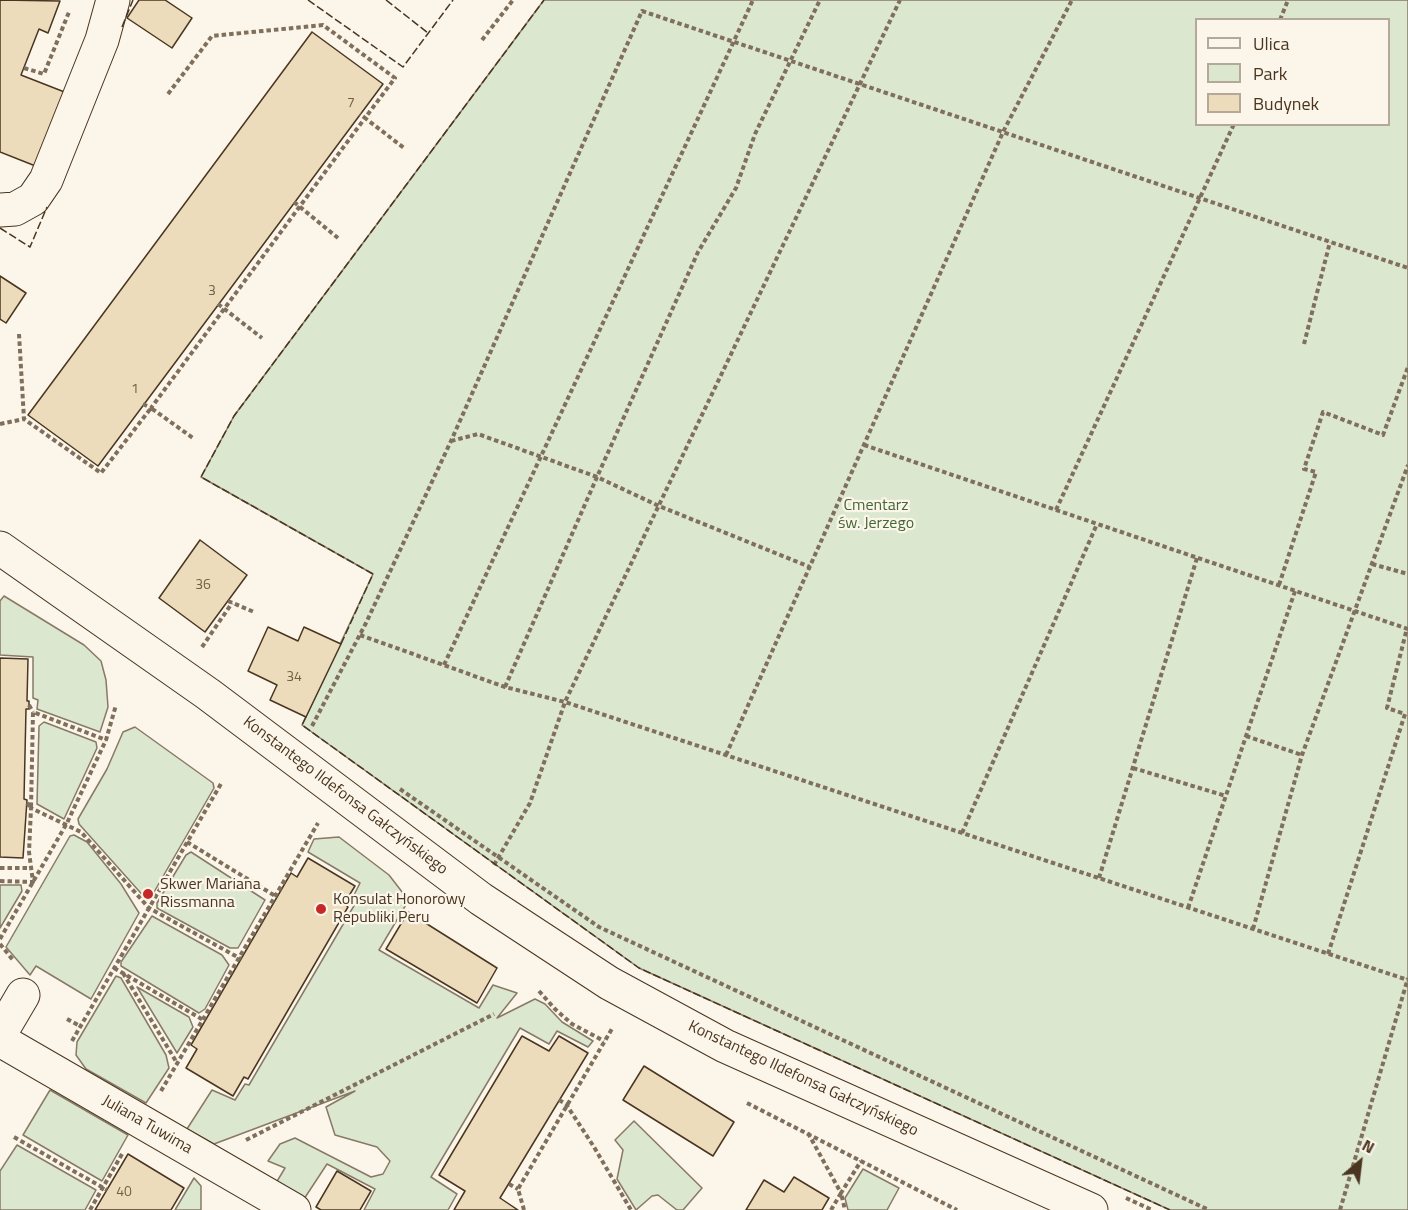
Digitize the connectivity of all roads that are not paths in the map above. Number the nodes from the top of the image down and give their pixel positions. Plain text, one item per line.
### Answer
1 (113, 0) edge
2 (0, 210) edge
3 (0, 548) edge
4 (23, 995) dead end
5 (0, 1034) edge
6 (0, 1040) edge
7 (294, 1210) edge
8 (1091, 1210) edge

1 - 2 street
3 - 8 street, Konstantego Ildefonsa Gałczyńskiego
4 - 5 street
6 - 7 street, Juliana Tuwima

